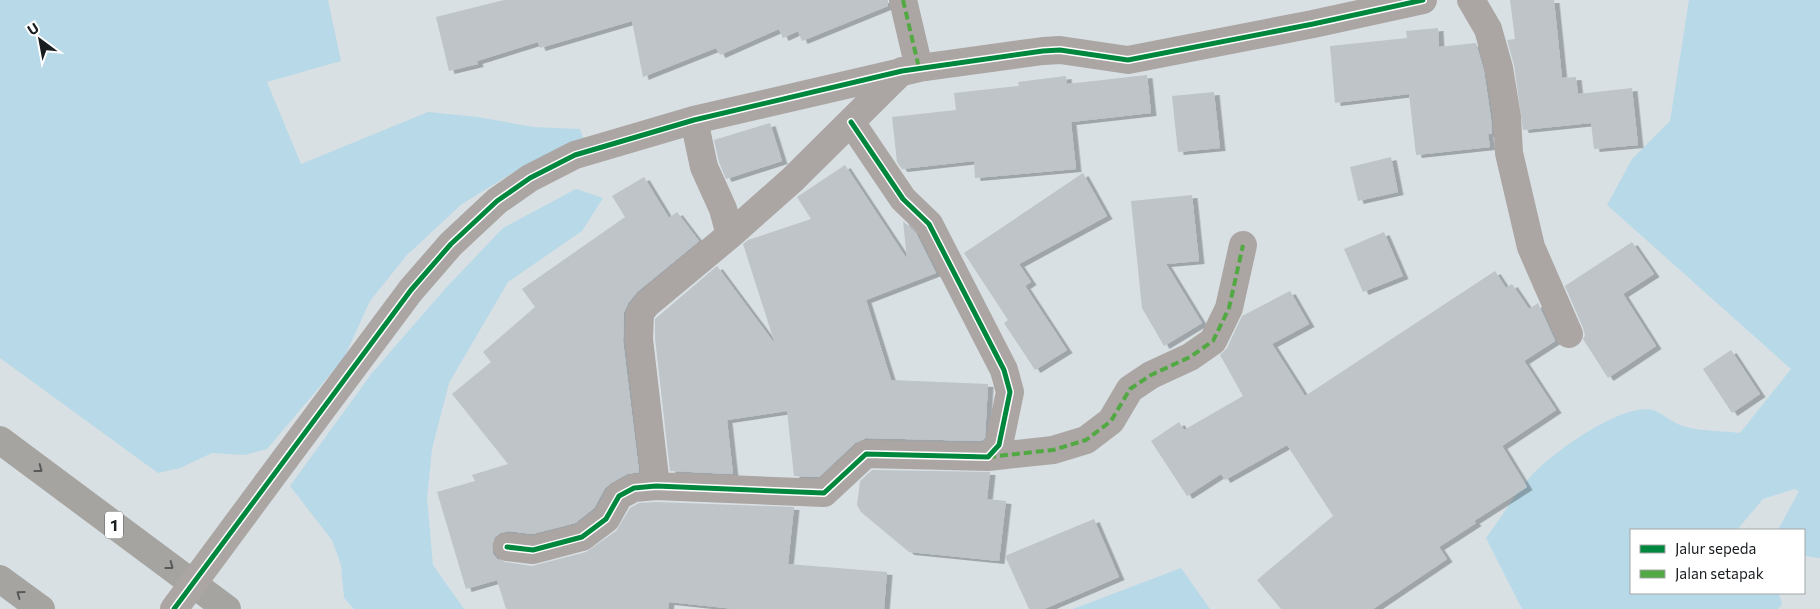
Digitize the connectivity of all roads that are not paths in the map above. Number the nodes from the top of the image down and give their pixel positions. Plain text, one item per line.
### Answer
1 (903, 0) edge
2 (1423, 0) edge
3 (1471, 0) edge
4 (911, 69) junction
5 (694, 120) junction
6 (851, 122) junction
7 (730, 235) junction
8 (1243, 245) dead end
9 (1569, 334) dead end
10 (0, 440) edge
11 (988, 457) junction
12 (656, 486) junction
13 (507, 547) dead end
14 (0, 579) edge
15 (41, 609) edge
16 (174, 609) edge
17 (227, 609) edge

1 - 4 street
2 - 4 street
3 - 9 street
4 - 5 street
4 - 6 street
5 - 7 street
5 - 16 street, bridge
6 - 7 street
6 - 11 street
7 - 12 street
8 - 11 street
10 -> 17 highway, 1
11 - 12 street
12 - 13 street
15 -> 14 highway

